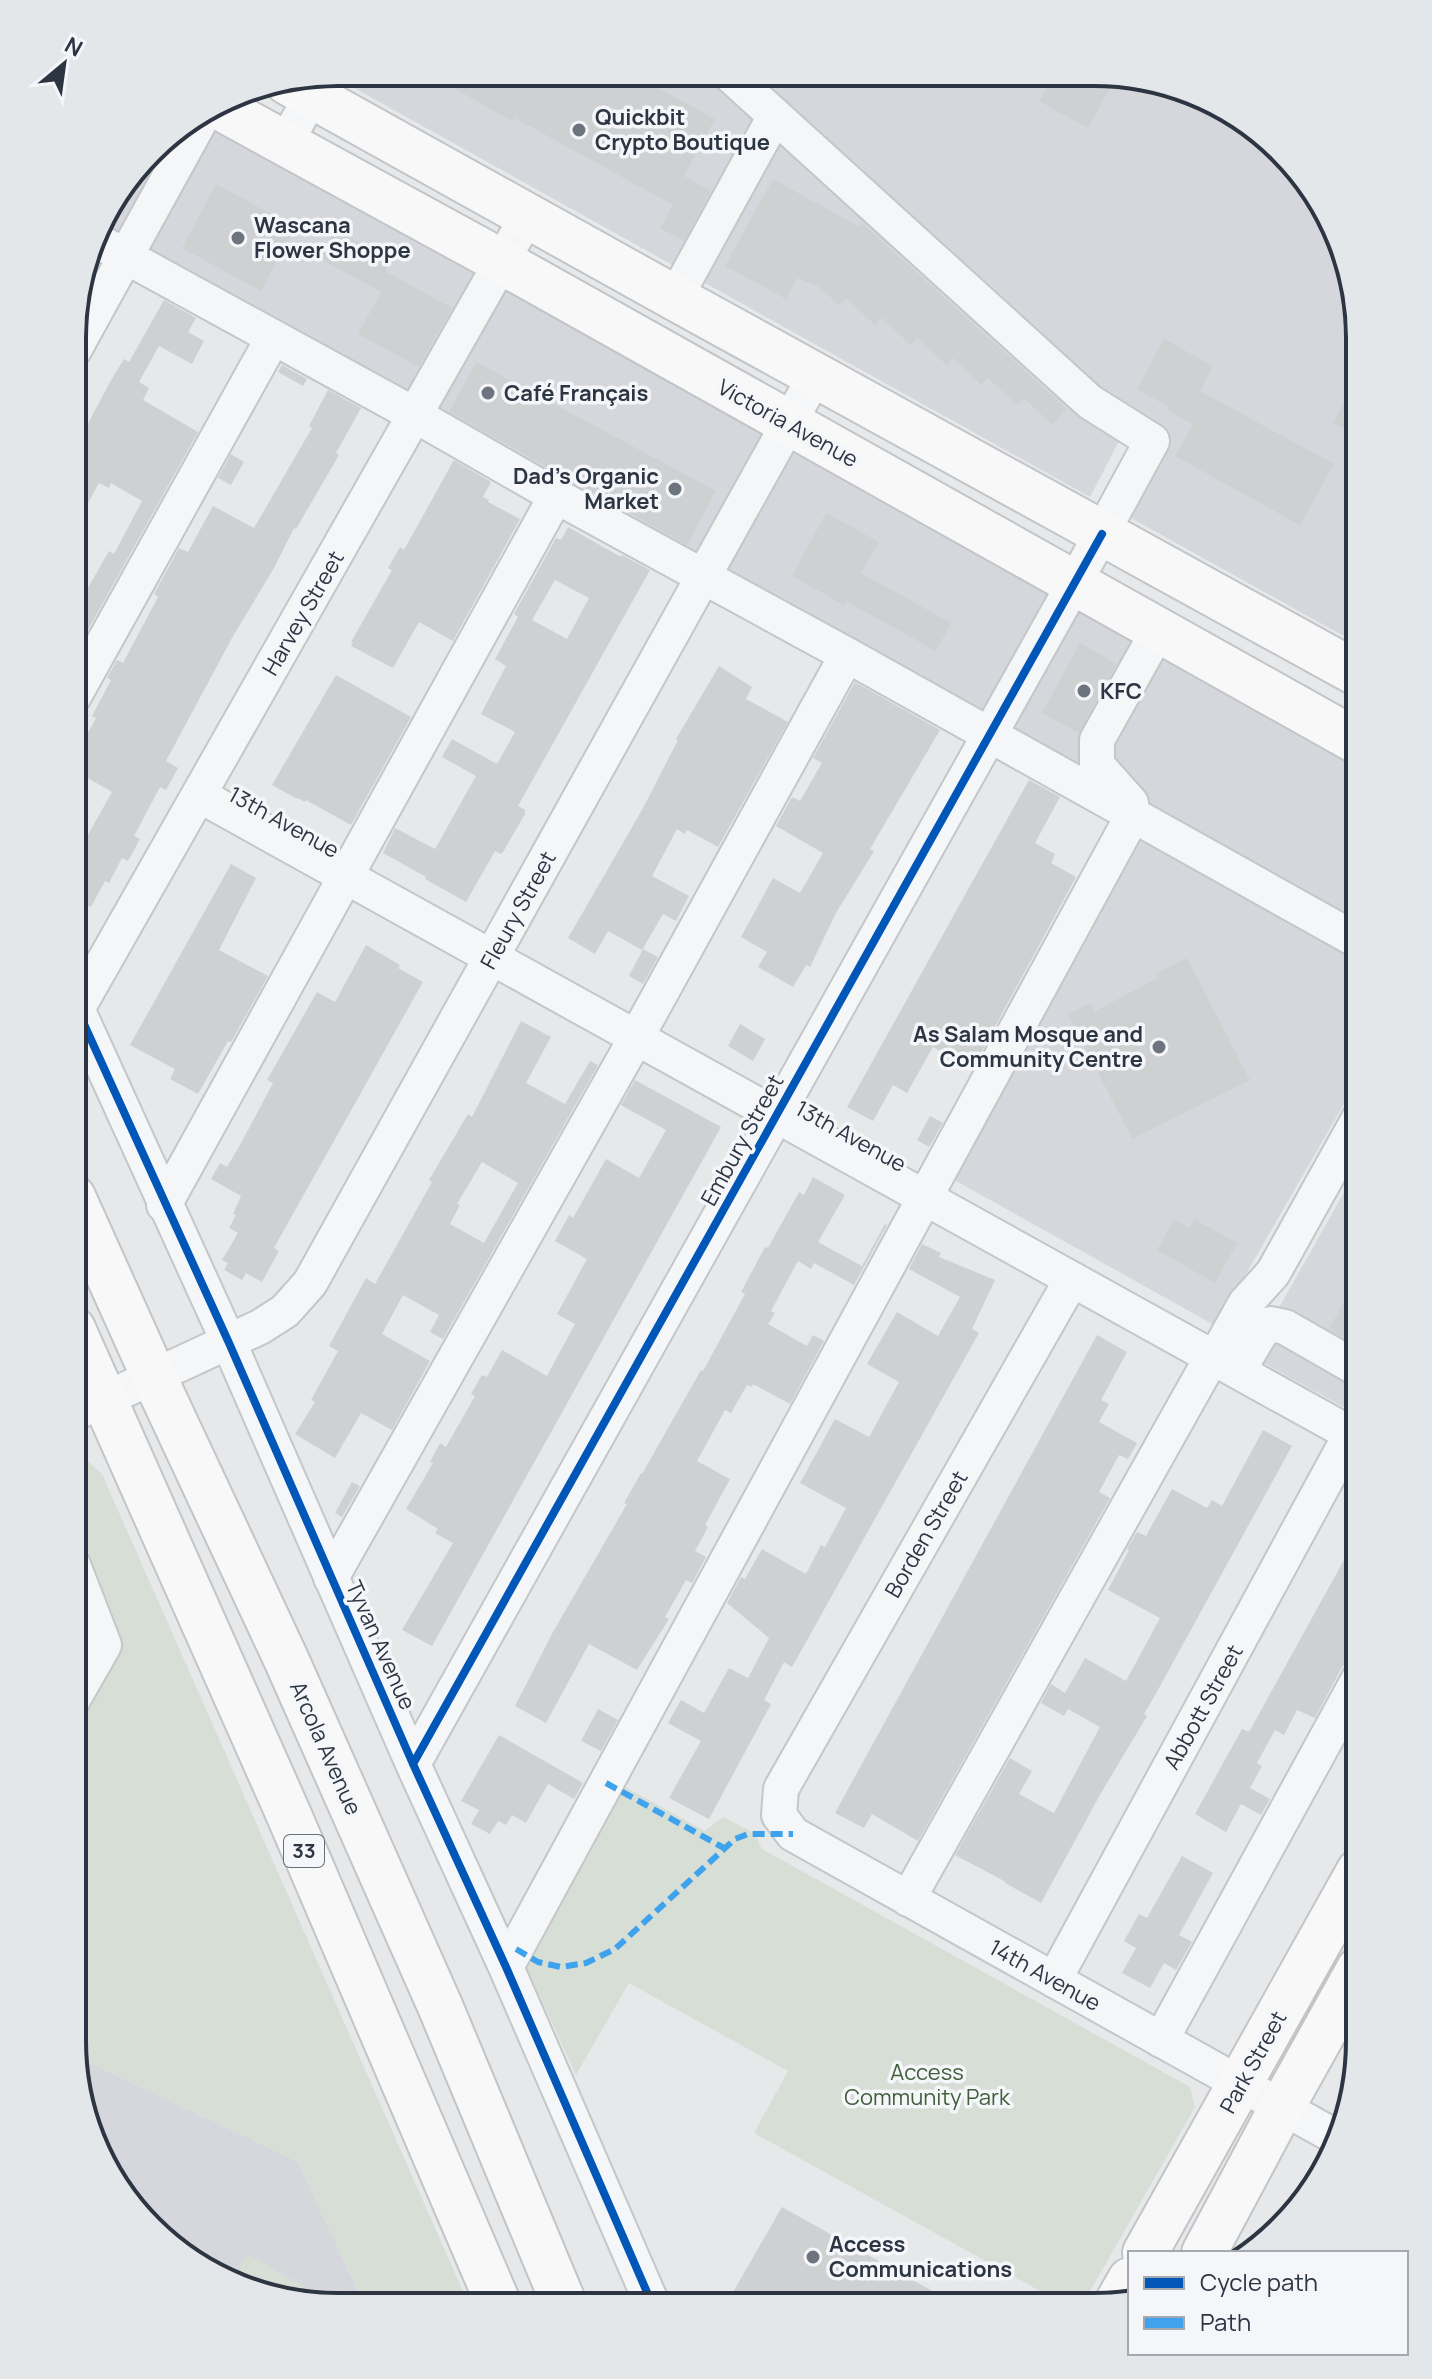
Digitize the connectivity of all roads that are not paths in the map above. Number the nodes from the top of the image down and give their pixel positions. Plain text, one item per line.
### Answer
1 (742, 86) edge
2 (306, 88) edge
3 (313, 88) edge
4 (228, 112) edge
5 (775, 116) junction
6 (194, 132) edge
7 (285, 144) junction
8 (527, 217) junction
9 (104, 244) edge
10 (125, 256) junction
11 (502, 262) junction
12 (675, 298) junction
13 (87, 327) edge
14 (273, 338) junction
15 (815, 376) junction
16 (415, 415) junction
17 (788, 424) junction
18 (556, 496) junction
19 (1102, 534) junction
20 (702, 577) junction
21 (1074, 584) junction
22 (1158, 631) junction
23 (847, 655) junction
24 (1346, 667) edge
25 (86, 674) edge
26 (990, 735) junction
27 (1346, 735) edge
28 (199, 795) junction
29 (1135, 812) junction
30 (345, 876) junction
31 (1346, 934) edge
32 (492, 958) junction
33 (86, 985) edge
34 (86, 1029) edge
35 (636, 1038) junction
36 (777, 1115) junction
37 (1346, 1143) edge
38 (925, 1198) junction
39 (164, 1205) junction
40 (86, 1226) edge
41 (1072, 1279) junction
42 (229, 1343) junction
43 (1222, 1362) junction
44 (1345, 1362) edge
45 (154, 1377) junction
46 (89, 1406) edge
47 (1345, 1431) edge
48 (1345, 1453) edge
49 (331, 1578) junction
50 (86, 1599) edge
51 (86, 1676) edge
52 (1345, 1704) edge
53 (413, 1764) junction
54 (781, 1789) joint
55 (1345, 1896) edge
56 (908, 1899) junction
57 (506, 1967) junction
58 (1054, 1980) junction
59 (1345, 1994) edge
60 (1161, 2040) junction
61 (1240, 2084) junction
62 (1282, 2107) junction
63 (1328, 2133) edge
64 (1146, 2251) edge
65 (1205, 2251) edge
66 (494, 2293) edge
67 (560, 2293) edge
68 (647, 2293) edge

1 - 5 street
2 - 7 street
3 - 8 main road
4 - 7 main road, Victoria Avenue
5 - 12 street
5 - 19 street, Embury Street
6 - 10 street
7 - 11 main road, Victoria Avenue
8 - 11 street, Harvey Street
8 - 12 main road
9 - 10 street
10 - 13 street
10 - 14 street
11 - 16 street, Harvey Street
11 - 17 main road, Victoria Avenue
12 - 15 main road
14 - 16 street
14 - 25 street
15 - 17 street, Fleury Street
15 - 19 main road
16 - 18 street
16 - 28 street, Harvey Street
17 - 20 street, Fleury Street
17 - 21 main road, Victoria Avenue
18 - 20 street
18 - 30 street
19 - 21 street, Embury Street
19 - 24 main road
20 - 23 street
20 - 32 street, Fleury Street
21 - 22 main road, Victoria Avenue
21 - 26 street, Embury Street
22 - 27 main road, Victoria Avenue
22 - 29 street
23 - 26 street
23 - 35 street
26 - 29 street
26 - 36 street, Embury Street
28 - 30 street, 13th Avenue
28 - 33 street, Harvey Street
29 - 31 street
29 - 38 street
30 - 32 street, 13th Avenue
30 - 39 street
32 - 35 street, 13th Avenue
32 - 42 street, Fleury Street
34 - 39 street, Tyvan Avenue
35 - 36 street, 13th Avenue
35 - 49 street
36 - 38 street, 13th Avenue
36 - 53 street, Embury Street
37 - 43 street
38 - 41 street, 13th Avenue
38 - 57 street
39 - 42 street, Tyvan Avenue
40 - 45 main road, Arcola Avenue
41 - 43 street, 13th Avenue
41 - 54 street, Borden Street
42 - 45 street, Fleury Street
42 - 49 street, Tyvan Avenue
43 - 44 street
43 - 47 street, 13th Avenue
43 - 56 street
45 - 46 street
45 - 67 main road, Arcola Avenue
46 - 66 main road, 33
48 - 58 street, Abbott Street
49 - 53 street, Tyvan Avenue
50 - 51 street
52 - 60 street
53 - 57 street, Tyvan Avenue
54 - 56 street, 14th Avenue
55 - 61 main road, Park Street
56 - 58 street, 14th Avenue
57 - 68 street, Tyvan Avenue
58 - 60 street, 14th Avenue
59 - 62 main road
60 - 61 street, 14th Avenue
61 - 62 street, 14th Avenue
61 - 64 main road, Park Street
62 - 63 street, 14th Avenue
62 - 65 main road

